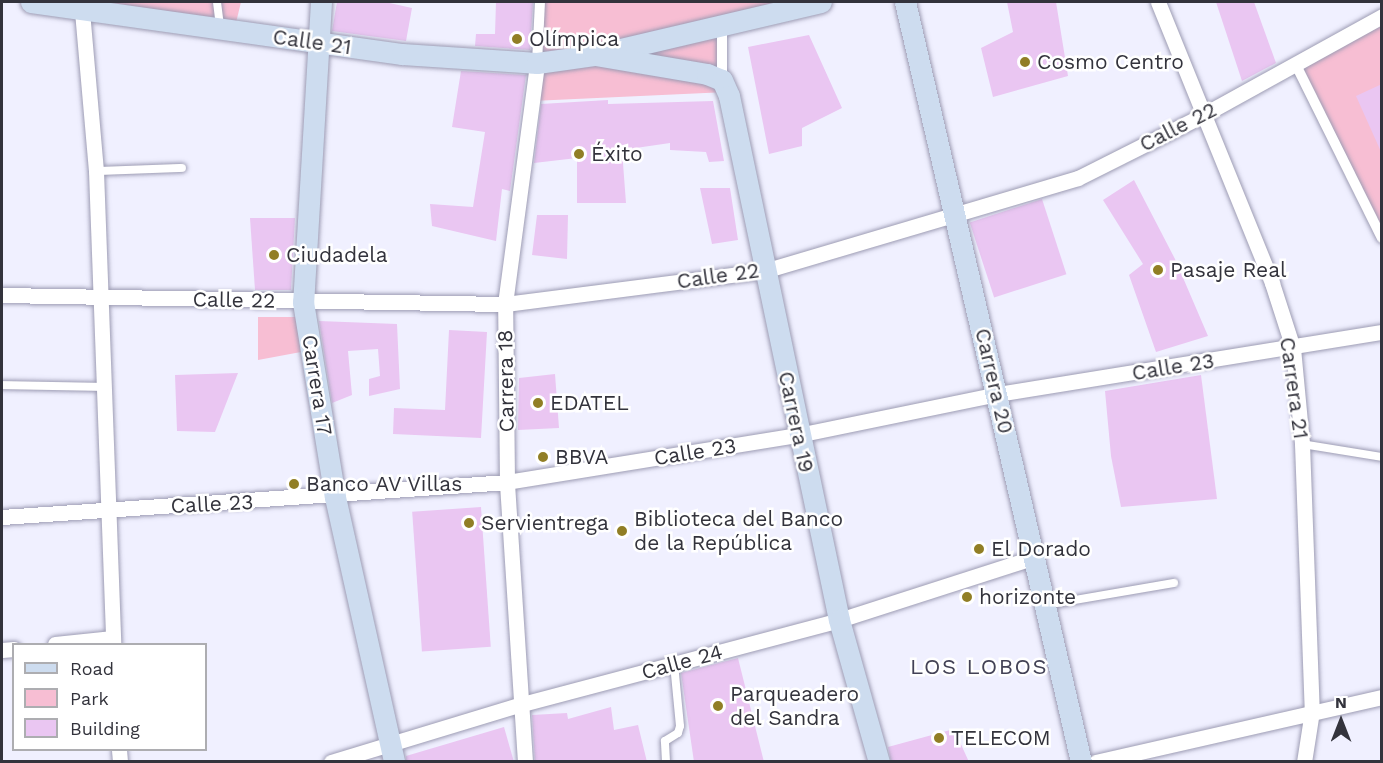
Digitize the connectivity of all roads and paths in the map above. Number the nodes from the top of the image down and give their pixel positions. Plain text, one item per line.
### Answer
1 (31, 2) edge
2 (217, 2) edge
3 (321, 2) edge
4 (540, 2) edge
5 (821, 2) edge
6 (905, 2) edge
7 (1158, 2) edge
8 (82, 11) junction
9 (1382, 16) edge
10 (722, 25) junction
11 (220, 30) junction
12 (317, 42) junction
13 (595, 55) junction
14 (537, 63) junction
15 (1296, 65) junction
16 (722, 80) junction
17 (1203, 115) junction
18 (182, 168) dead end
19 (96, 171) junction
20 (956, 216) junction
21 (1382, 238) edge
22 (764, 271) junction
23 (2, 295) edge
24 (101, 297) junction
25 (303, 302) junction
26 (504, 304) junction
27 (1382, 332) edge
28 (1293, 348) junction
29 (2, 385) edge
30 (103, 387) junction
31 (998, 394) junction
32 (798, 435) junction
33 (1302, 444) junction
34 (1382, 457) edge
35 (507, 482) junction
36 (335, 497) junction
37 (108, 510) junction
38 (2, 517) edge
39 (1032, 558) junction
40 (1174, 583) dead end
41 (1045, 606) junction
42 (839, 620) junction
43 (113, 641) edge
44 (84, 643) edge
45 (674, 664) junction
46 (1382, 698) edge
47 (522, 704) junction
48 (1312, 711) junction
49 (391, 752) edge
50 (331, 762) edge
51 (525, 762) edge
52 (666, 762) edge
53 (879, 762) edge
54 (1081, 762) edge
55 (1096, 762) edge
56 (1304, 762) edge

1 - 8 main road, Calle 21
2 - 11 lane
3 - 12 main road, Carrera 17
4 - 14 street, Carrera 18
5 - 10 main road, Calle 21
6 - 20 main road, Carrera 20
7 - 17 street, Carrera 21
8 - 11 main road, Calle 21
8 - 19 street
9 - 15 street, Calle 22
10 - 13 main road, Calle 21
10 - 16 street
11 - 12 main road, Calle 21
12 - 14 main road, Calle 21
12 - 25 main road, Carrera 17
13 - 14 main road, Calle 21
13 - 16 main road, Calle 21
14 - 26 street, Carrera 18
15 - 17 street, Calle 22
15 - 21 street
16 - 22 main road, Carrera 19
17 - 20 street, Calle 22
17 - 28 street, Carrera 21
18 - 19 lane
19 - 24 street
20 - 22 street, Calle 22
20 - 31 main road, Carrera 20
22 - 26 street, Calle 22
22 - 32 main road, Carrera 19
23 - 24 street, Calle 22
24 - 25 street, Calle 22
24 - 30 street
25 - 26 street, Calle 22
25 - 36 main road, Carrera 17
26 - 35 street, Carrera 18
27 - 28 street, Calle 23
28 - 31 street, Calle 23
28 - 33 street, Carrera 21
29 - 30 lane
30 - 37 street
31 - 32 street, Calle 23
31 - 39 main road, Carrera 20
32 - 35 street, Calle 23
32 - 42 main road, Carrera 19
33 - 34 lane
33 - 48 street, Carrera 21
35 - 36 street, Calle 23
35 - 47 street, Carrera 18
36 - 37 street, Calle 23
36 - 49 main road, Carrera 17
37 - 38 street, Calle 23
37 - 43 street
39 - 41 main road, Carrera 20
39 - 42 street, Calle 24
40 - 41 lane
41 - 54 main road, Carrera 20
42 - 45 street, Calle 24
42 - 53 main road, Carrera 19
43 - 44 street
45 - 47 street, Calle 24
45 - 52 lane
46 - 48 street
47 - 49 street, Calle 24
47 - 51 street, Carrera 18
48 - 55 street
48 - 56 street, Carrera 21
49 - 50 street, Calle 24

